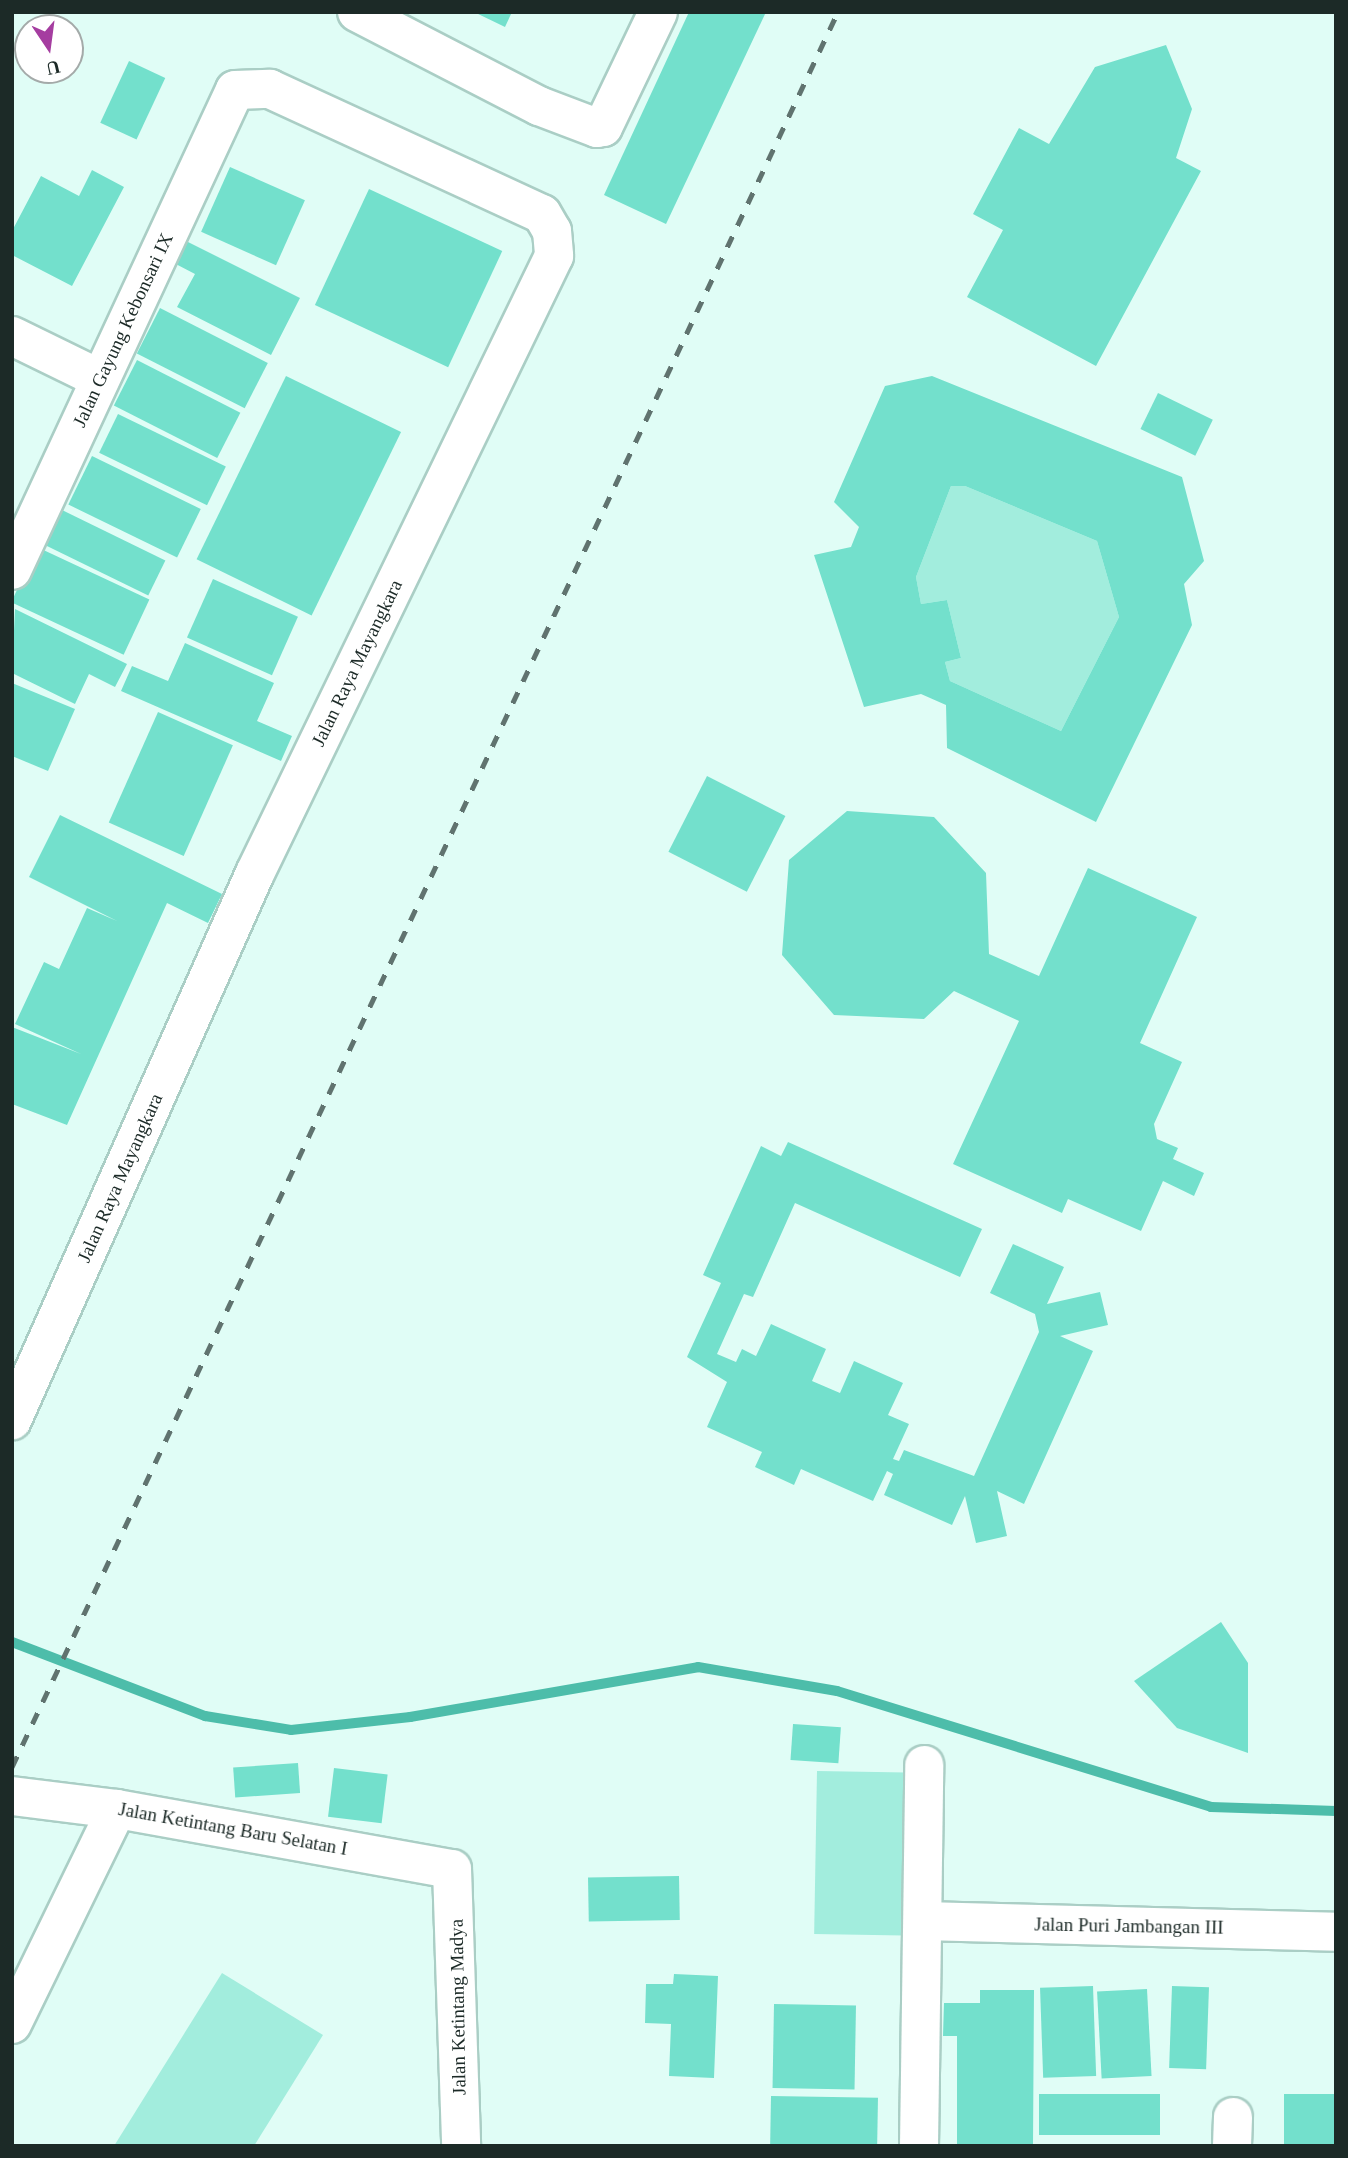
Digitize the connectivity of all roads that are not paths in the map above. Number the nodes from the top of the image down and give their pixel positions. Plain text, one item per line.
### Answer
1 (357, 12) edge
2 (658, 12) edge
3 (235, 90) joint
4 (12, 336) edge
5 (100, 379) junction
6 (12, 570) edge
7 (12, 1420) edge
8 (924, 1765) dead end
9 (12, 1796) edge
10 (117, 1809) junction
11 (452, 1869) joint
12 (923, 1921) junction
13 (1336, 1932) edge
14 (12, 2024) edge
15 (461, 2146) edge
16 (919, 2146) edge

1 - 2 street
3 - 5 street, Jalan Gayung Kebonsari IX
3 - 7 street, Jalan Raya Mayangkara
4 - 5 street
5 - 6 street, Jalan Gayung Kebonsari IX
8 - 12 street
9 - 10 street, Jalan Ketintang Baru Selatan I
10 - 11 street, Jalan Ketintang Baru Selatan I
10 - 14 street
11 - 15 street, Jalan Ketintang Madya
12 - 13 street, Jalan Puri Jambangan III
12 - 16 street

